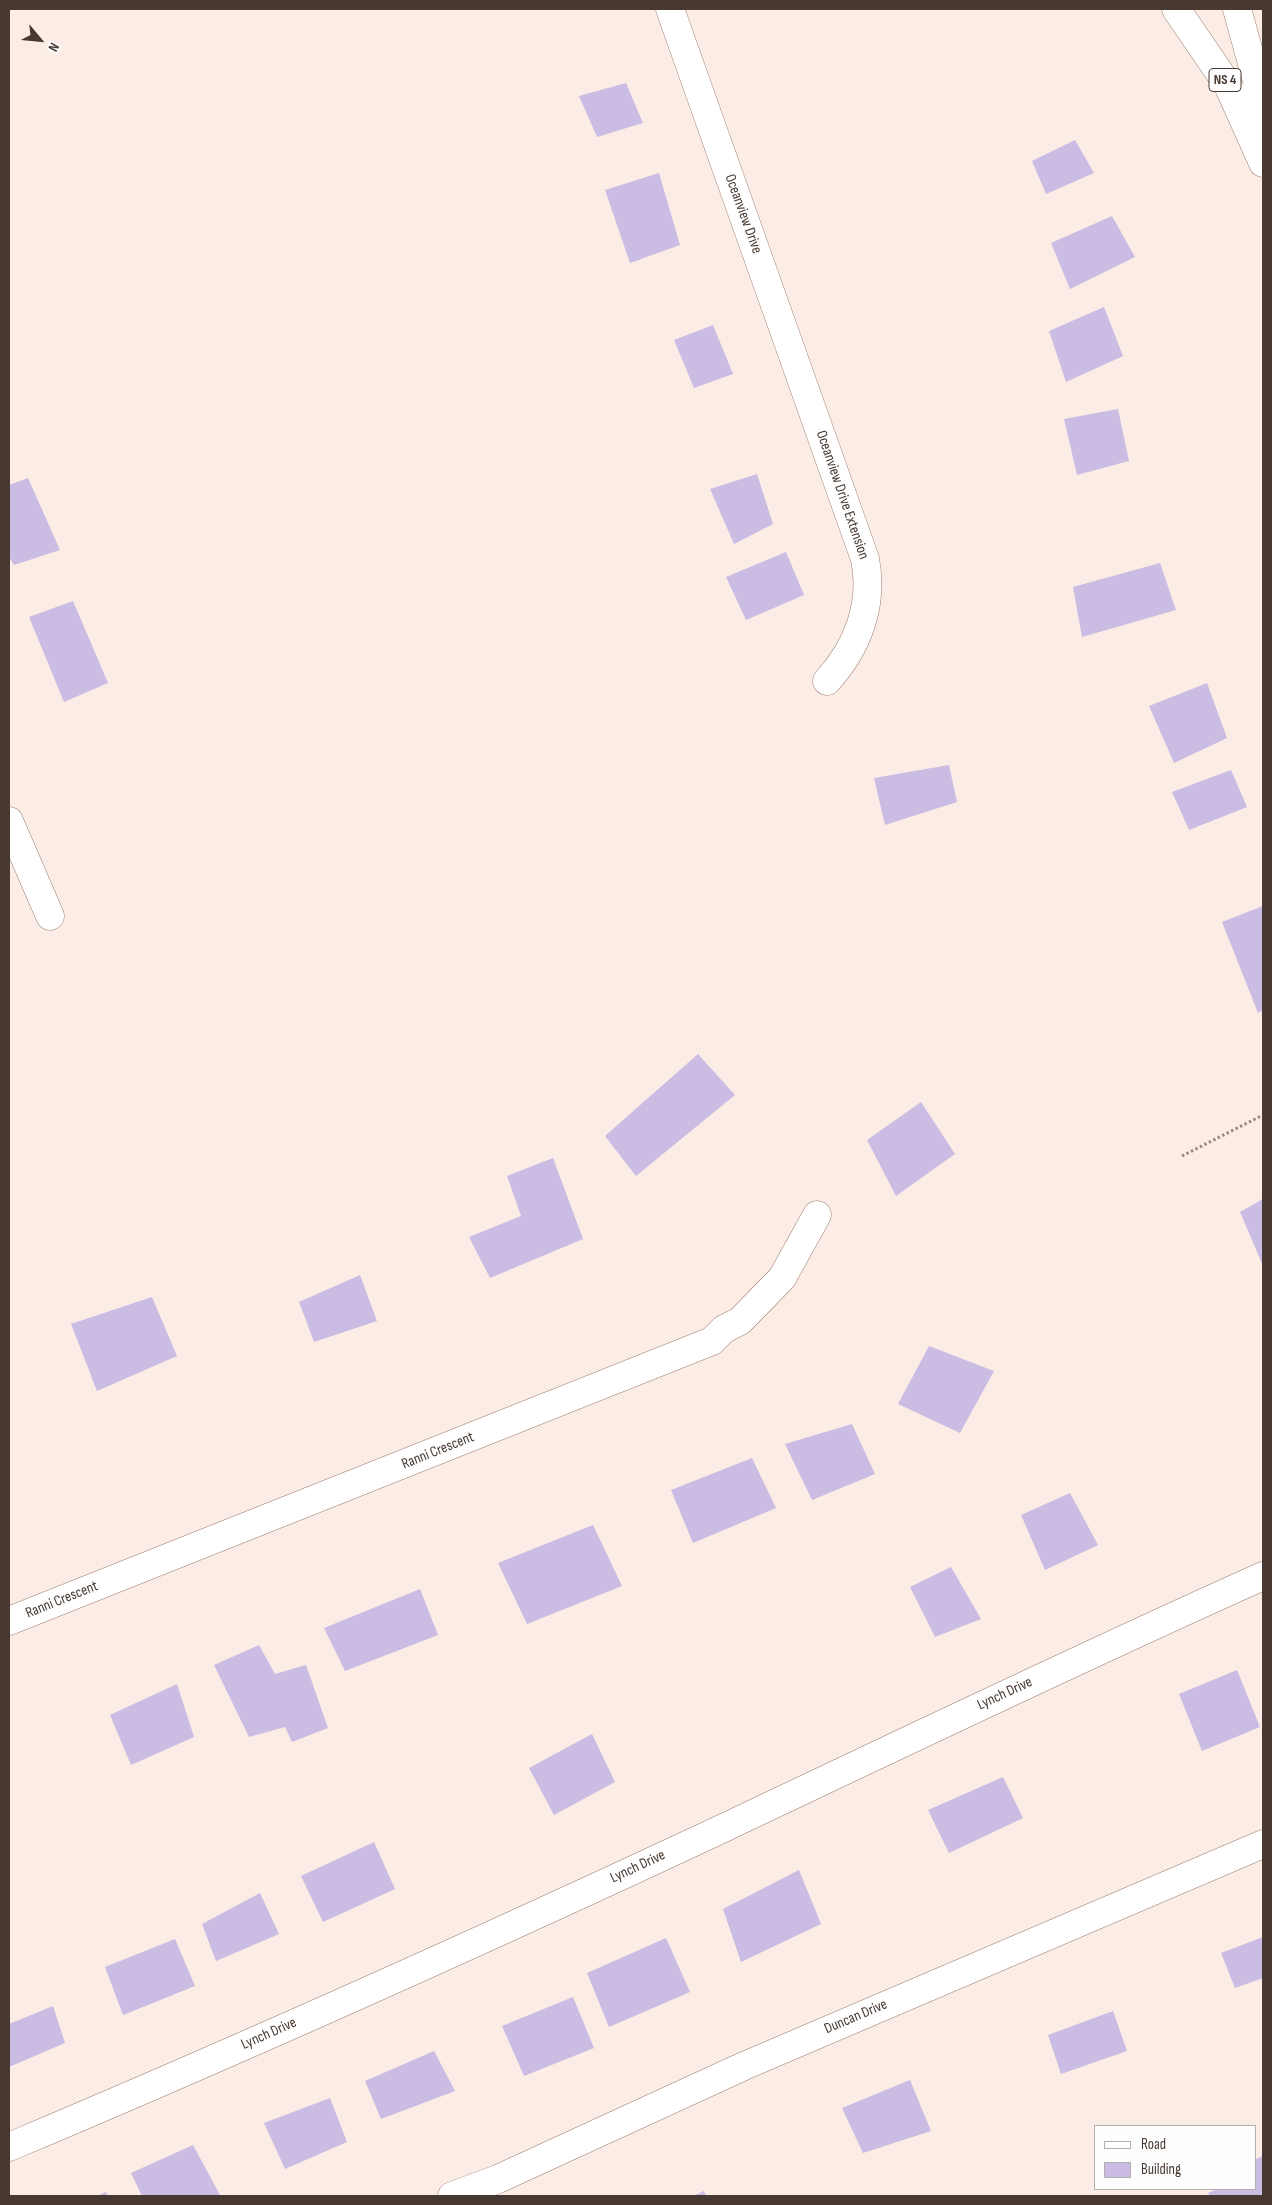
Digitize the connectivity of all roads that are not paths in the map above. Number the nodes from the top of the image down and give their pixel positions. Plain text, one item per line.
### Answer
1 (670, 9) edge
2 (1176, 9) edge
3 (1237, 9) edge
4 (1263, 161) edge
5 (816, 419) joint
6 (827, 680) dead end
7 (9, 821) edge
8 (50, 916) dead end
9 (817, 1215) dead end
10 (1263, 1576) edge
11 (9, 1621) edge
12 (1263, 1844) edge
13 (9, 2147) edge
14 (452, 2196) edge

1 - 5 street, Oceanview Drive
2 - 4 street, NS 4
3 - 4 street, NS 4
5 - 6 street, Oceanview Drive Extension
7 - 8 street
9 - 11 street, Ranni Crescent
10 - 13 street, Lynch Drive
12 - 14 street, Duncan Drive

